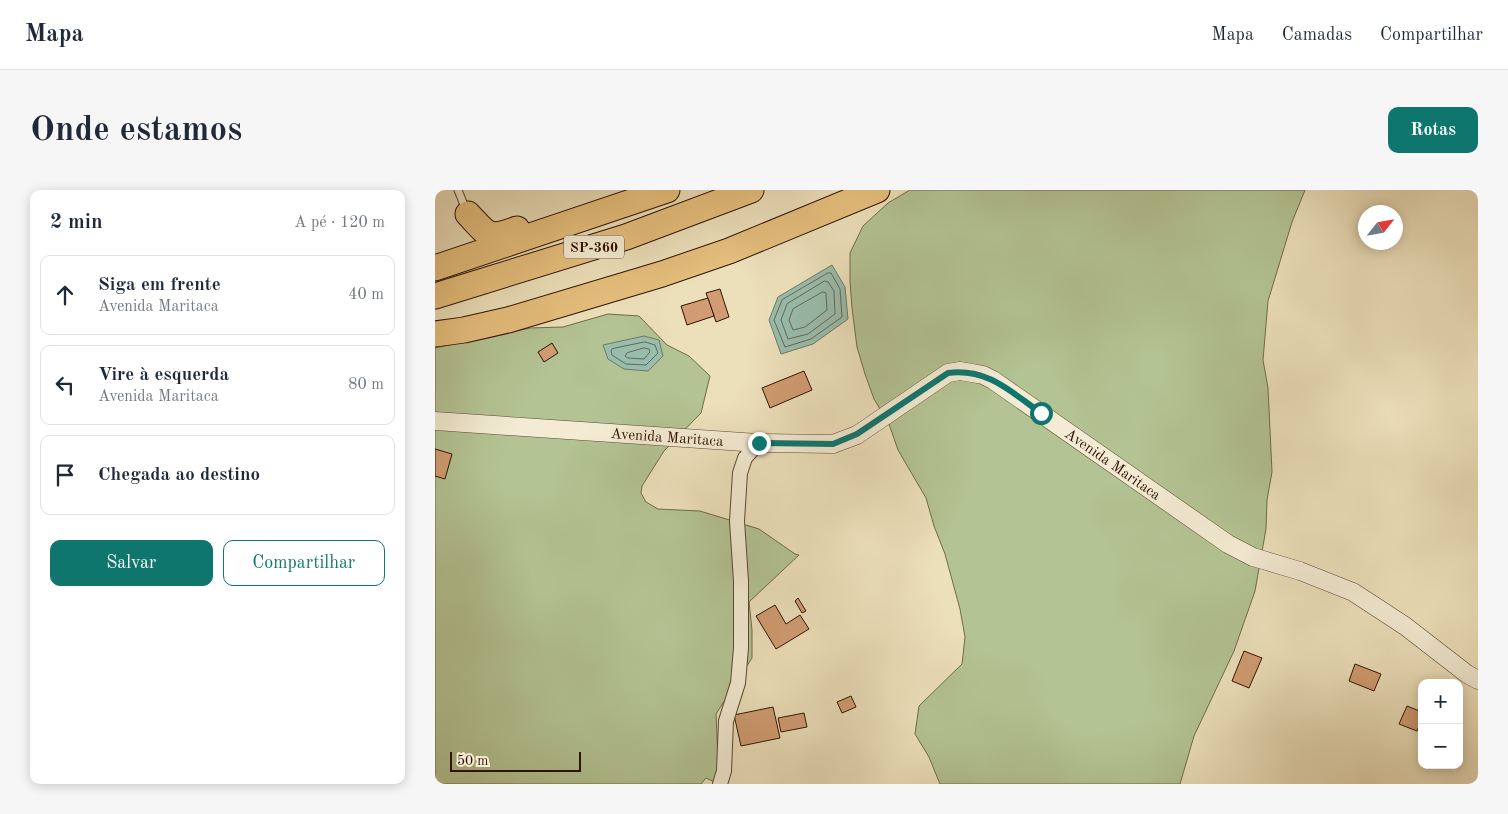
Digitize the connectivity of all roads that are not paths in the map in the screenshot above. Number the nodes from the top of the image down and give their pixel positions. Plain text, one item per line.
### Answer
1 (458, 190) edge
2 (667, 190) edge
3 (751, 190) edge
4 (877, 190) edge
5 (468, 214) junction
6 (570, 223) junction
7 (435, 262) edge
8 (435, 268) edge
9 (435, 296) edge
10 (435, 334) edge
11 (435, 421) edge
12 (759, 443) junction
13 (1478, 680) edge
14 (720, 784) edge

1 - 5 lane
2 - 6 highway, SP-360
3 - 9 highway, SP-360
4 - 10 highway
5 - 6 highway
5 - 7 highway
6 - 8 highway, SP-360
11 - 12 street, Avenida Maritaca
12 - 13 street, Avenida Maritaca
12 - 14 street

